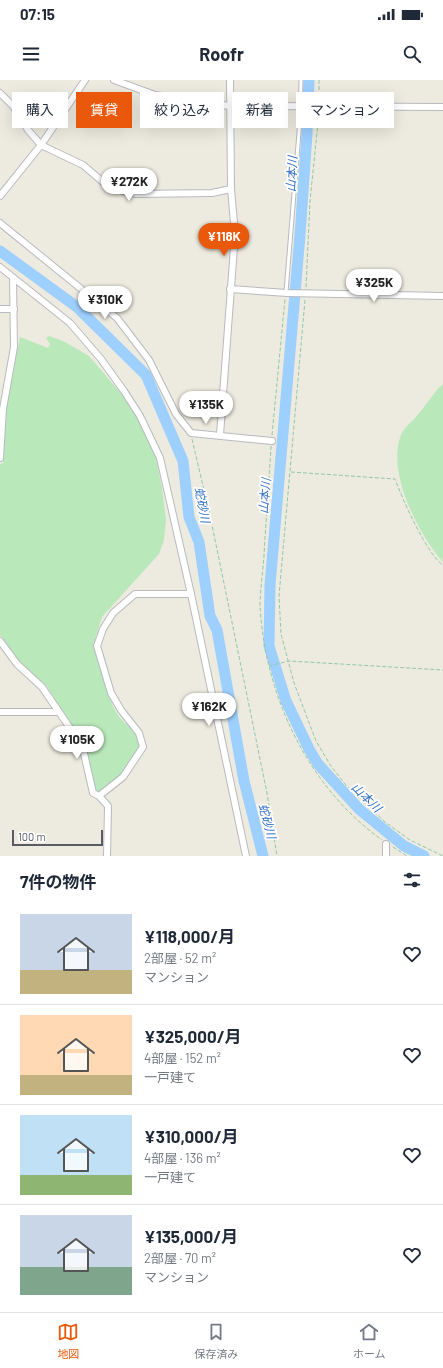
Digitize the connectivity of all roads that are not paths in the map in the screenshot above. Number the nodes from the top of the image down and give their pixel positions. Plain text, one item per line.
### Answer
1 (84, 80) edge
2 (114, 80) edge
3 (230, 80) edge
4 (301, 80) edge
5 (301, 92) edge
6 (0, 94) edge
7 (229, 106) junction
8 (296, 106) edge
9 (394, 106) edge
10 (443, 107) edge
11 (299, 128) edge
12 (41, 145) junction
13 (231, 189) junction
14 (0, 196) edge
15 (0, 223) edge
16 (0, 268) edge
17 (13, 278) junction
18 (230, 289) junction
19 (287, 292) junction
20 (443, 296) edge
21 (0, 309) edge
22 (14, 309) junction
23 (220, 435) junction
24 (272, 441) road end
25 (0, 458) edge
26 (191, 594) junction
27 (0, 641) edge
28 (0, 712) edge
29 (58, 712) junction
30 (99, 796) junction
31 (386, 844) road end
32 (107, 856) edge
33 (246, 856) edge
34 (386, 856) edge

1 - 12 street
2 - 7 street
3 - 7 street
4 - 5 lane
6 - 12 street
7 - 8 street
7 - 13 street
9 - 10 street
11 - 19 lane
12 - 13 street
12 - 14 street
13 - 18 street
15 - 23 street
16 - 17 street
17 - 22 street
17 - 26 street
18 - 19 street
18 - 23 street
19 - 20 street
21 - 22 street
22 - 25 street
23 - 24 street
26 - 30 street
26 - 33 street
27 - 29 street
28 - 29 street
29 - 30 street
30 - 32 street
31 - 34 street

